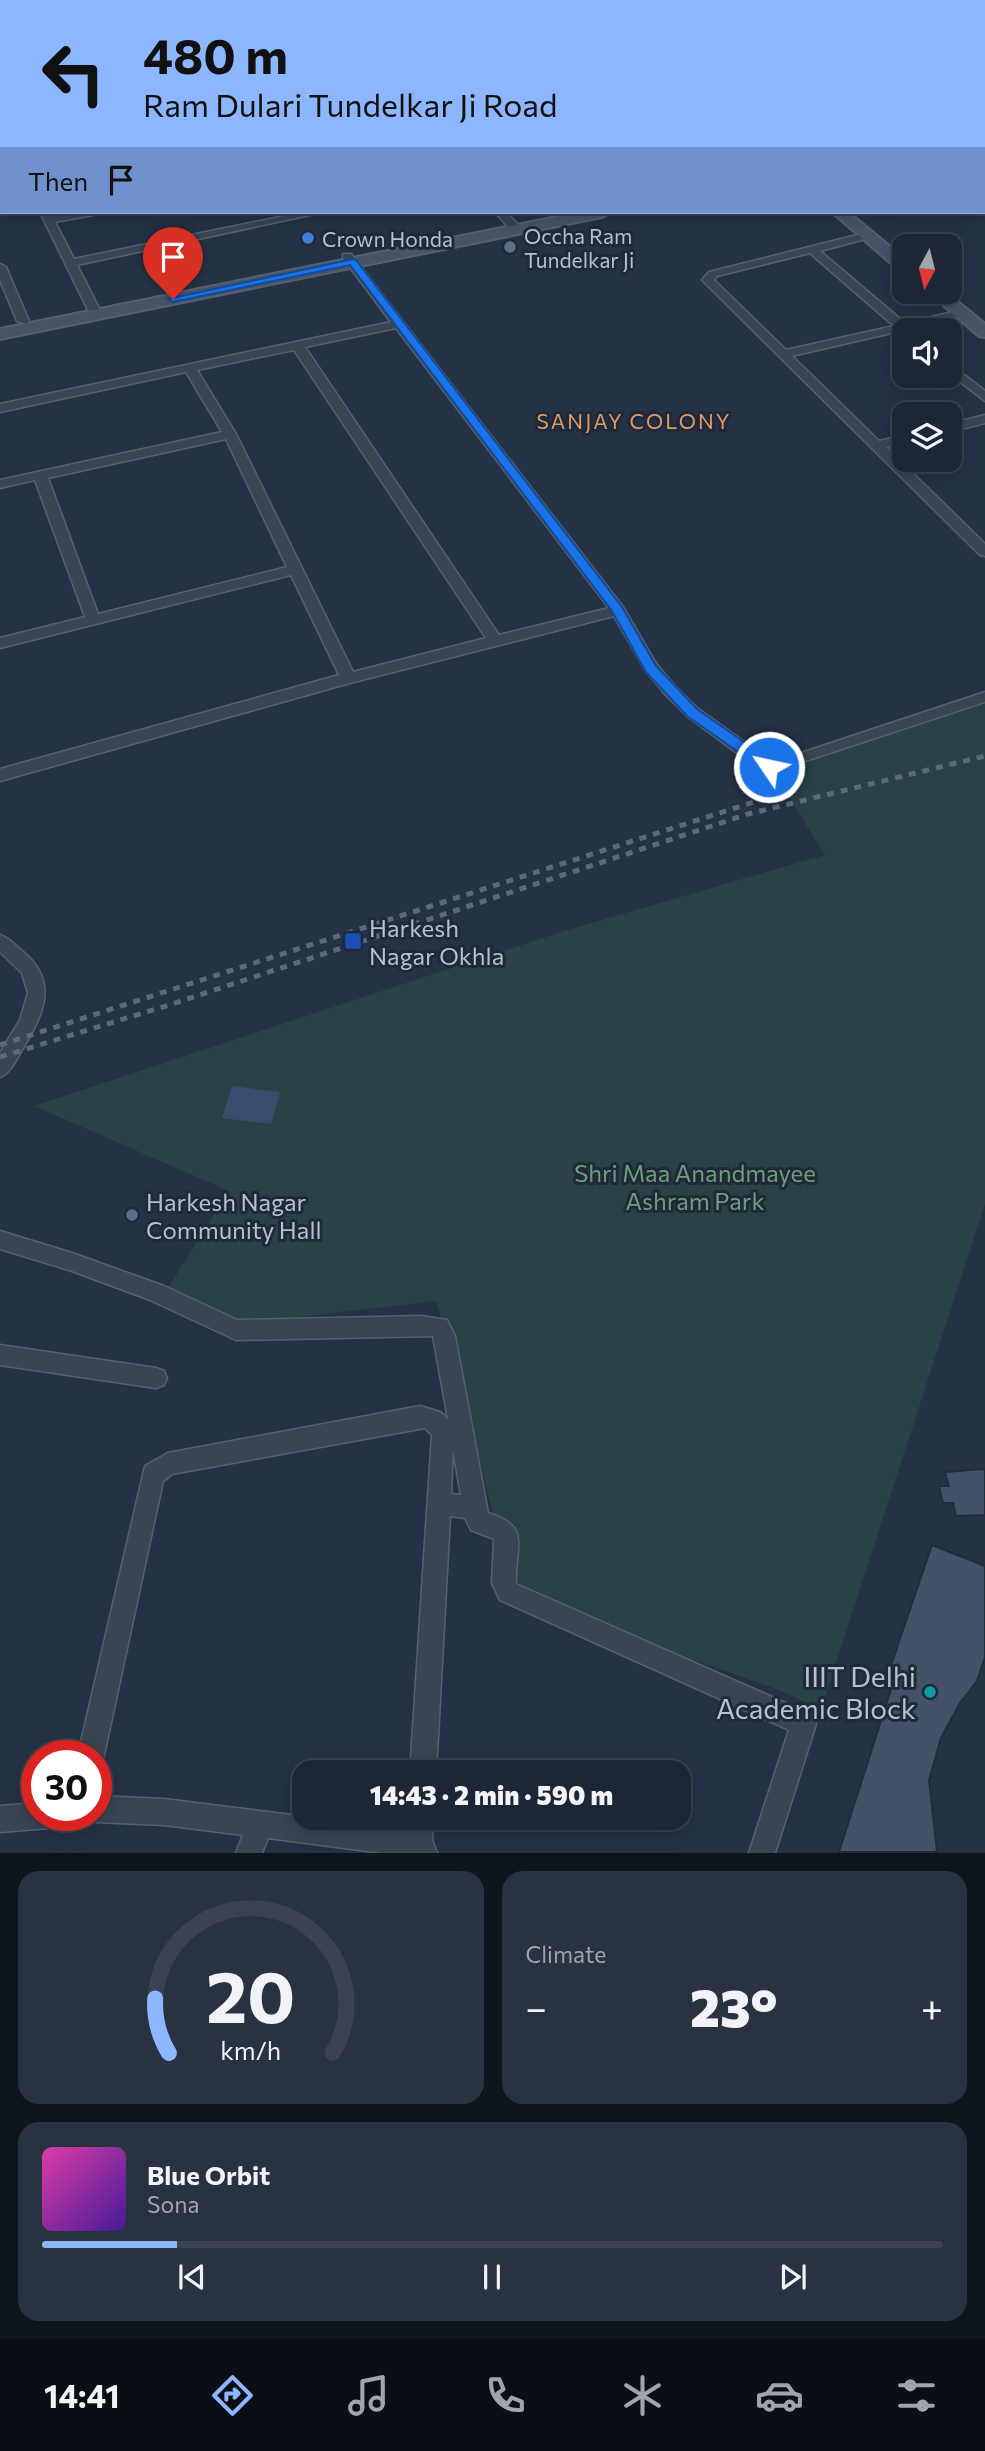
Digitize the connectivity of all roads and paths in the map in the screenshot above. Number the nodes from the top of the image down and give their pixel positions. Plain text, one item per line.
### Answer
1 (70, 214) edge
2 (309, 214) edge
3 (553, 214) edge
4 (581, 214) edge
5 (841, 214) edge
6 (859, 214) edge
7 (47, 216) edge
8 (509, 221) edge
9 (865, 236) junction
10 (892, 241) edge
11 (813, 250) junction
12 (892, 257) edge
13 (350, 259) junction
14 (69, 263) junction
15 (0, 267) edge
16 (962, 299) edge
17 (950, 304) edge
18 (94, 311) junction
19 (962, 314) junction
20 (892, 318) edge
21 (947, 318) edge
22 (985, 318) edge
23 (23, 321) junction
24 (399, 324) junction
25 (0, 326) edge
26 (892, 332) edge
27 (985, 332) edge
28 (0, 334) edge
29 (297, 345) junction
30 (784, 354) junction
31 (189, 368) junction
32 (962, 378) edge
33 (985, 397) edge
34 (0, 408) edge
35 (985, 419) edge
36 (962, 425) edge
37 (230, 434) junction
38 (892, 442) edge
39 (879, 445) junction
40 (40, 475) junction
41 (0, 484) edge
42 (985, 552) edge
43 (295, 570) junction
44 (618, 610) junction
45 (93, 619) junction
46 (495, 640) junction
47 (0, 643) edge
48 (348, 678) junction
49 (985, 697) edge
50 (0, 775) edge
51 (0, 942) edge
52 (0, 1069) edge
53 (0, 1240) edge
54 (0, 1355) edge
55 (156, 1378) dead end
56 (439, 1504) junction
57 (475, 1507) junction
58 (94, 1740) edge
59 (424, 1760) edge
60 (112, 1810) edge
61 (21, 1817) edge
62 (0, 1819) edge
63 (260, 1824) junction
64 (421, 1837) edge
65 (249, 1853) edge
66 (762, 1853) edge

1 - 7 street
2 - 14 street
3 - 8 street
4 - 8 street
5 - 9 street
6 - 10 street
7 - 14 street
8 - 13 street
9 - 11 street
9 - 12 street
11 - 20 street
11 - 30 street
13 - 18 street
13 - 24 street
14 - 18 street
15 - 23 street
16 - 22 street
17 - 19 street
18 - 23 street
18 - 28 street
19 - 21 street
19 - 27 street
23 - 25 street
24 - 29 street
24 - 44 street
26 - 30 street
29 - 31 street
29 - 46 street
30 - 39 street
31 - 34 street
31 - 37 street
32 - 33 street
35 - 36 street
37 - 40 street
37 - 43 street
38 - 39 street
39 - 42 street
40 - 41 street
40 - 45 street
43 - 45 street
43 - 48 street
44 - 46 street
44 - 49 street
45 - 47 street
46 - 48 street
48 - 50 street
51 - 52 street
53 - 57 street
54 - 55 street
56 - 57 street
56 - 58 street
56 - 59 street
57 - 66 street
60 - 63 street
61 - 62 street
63 - 64 street
63 - 65 street

